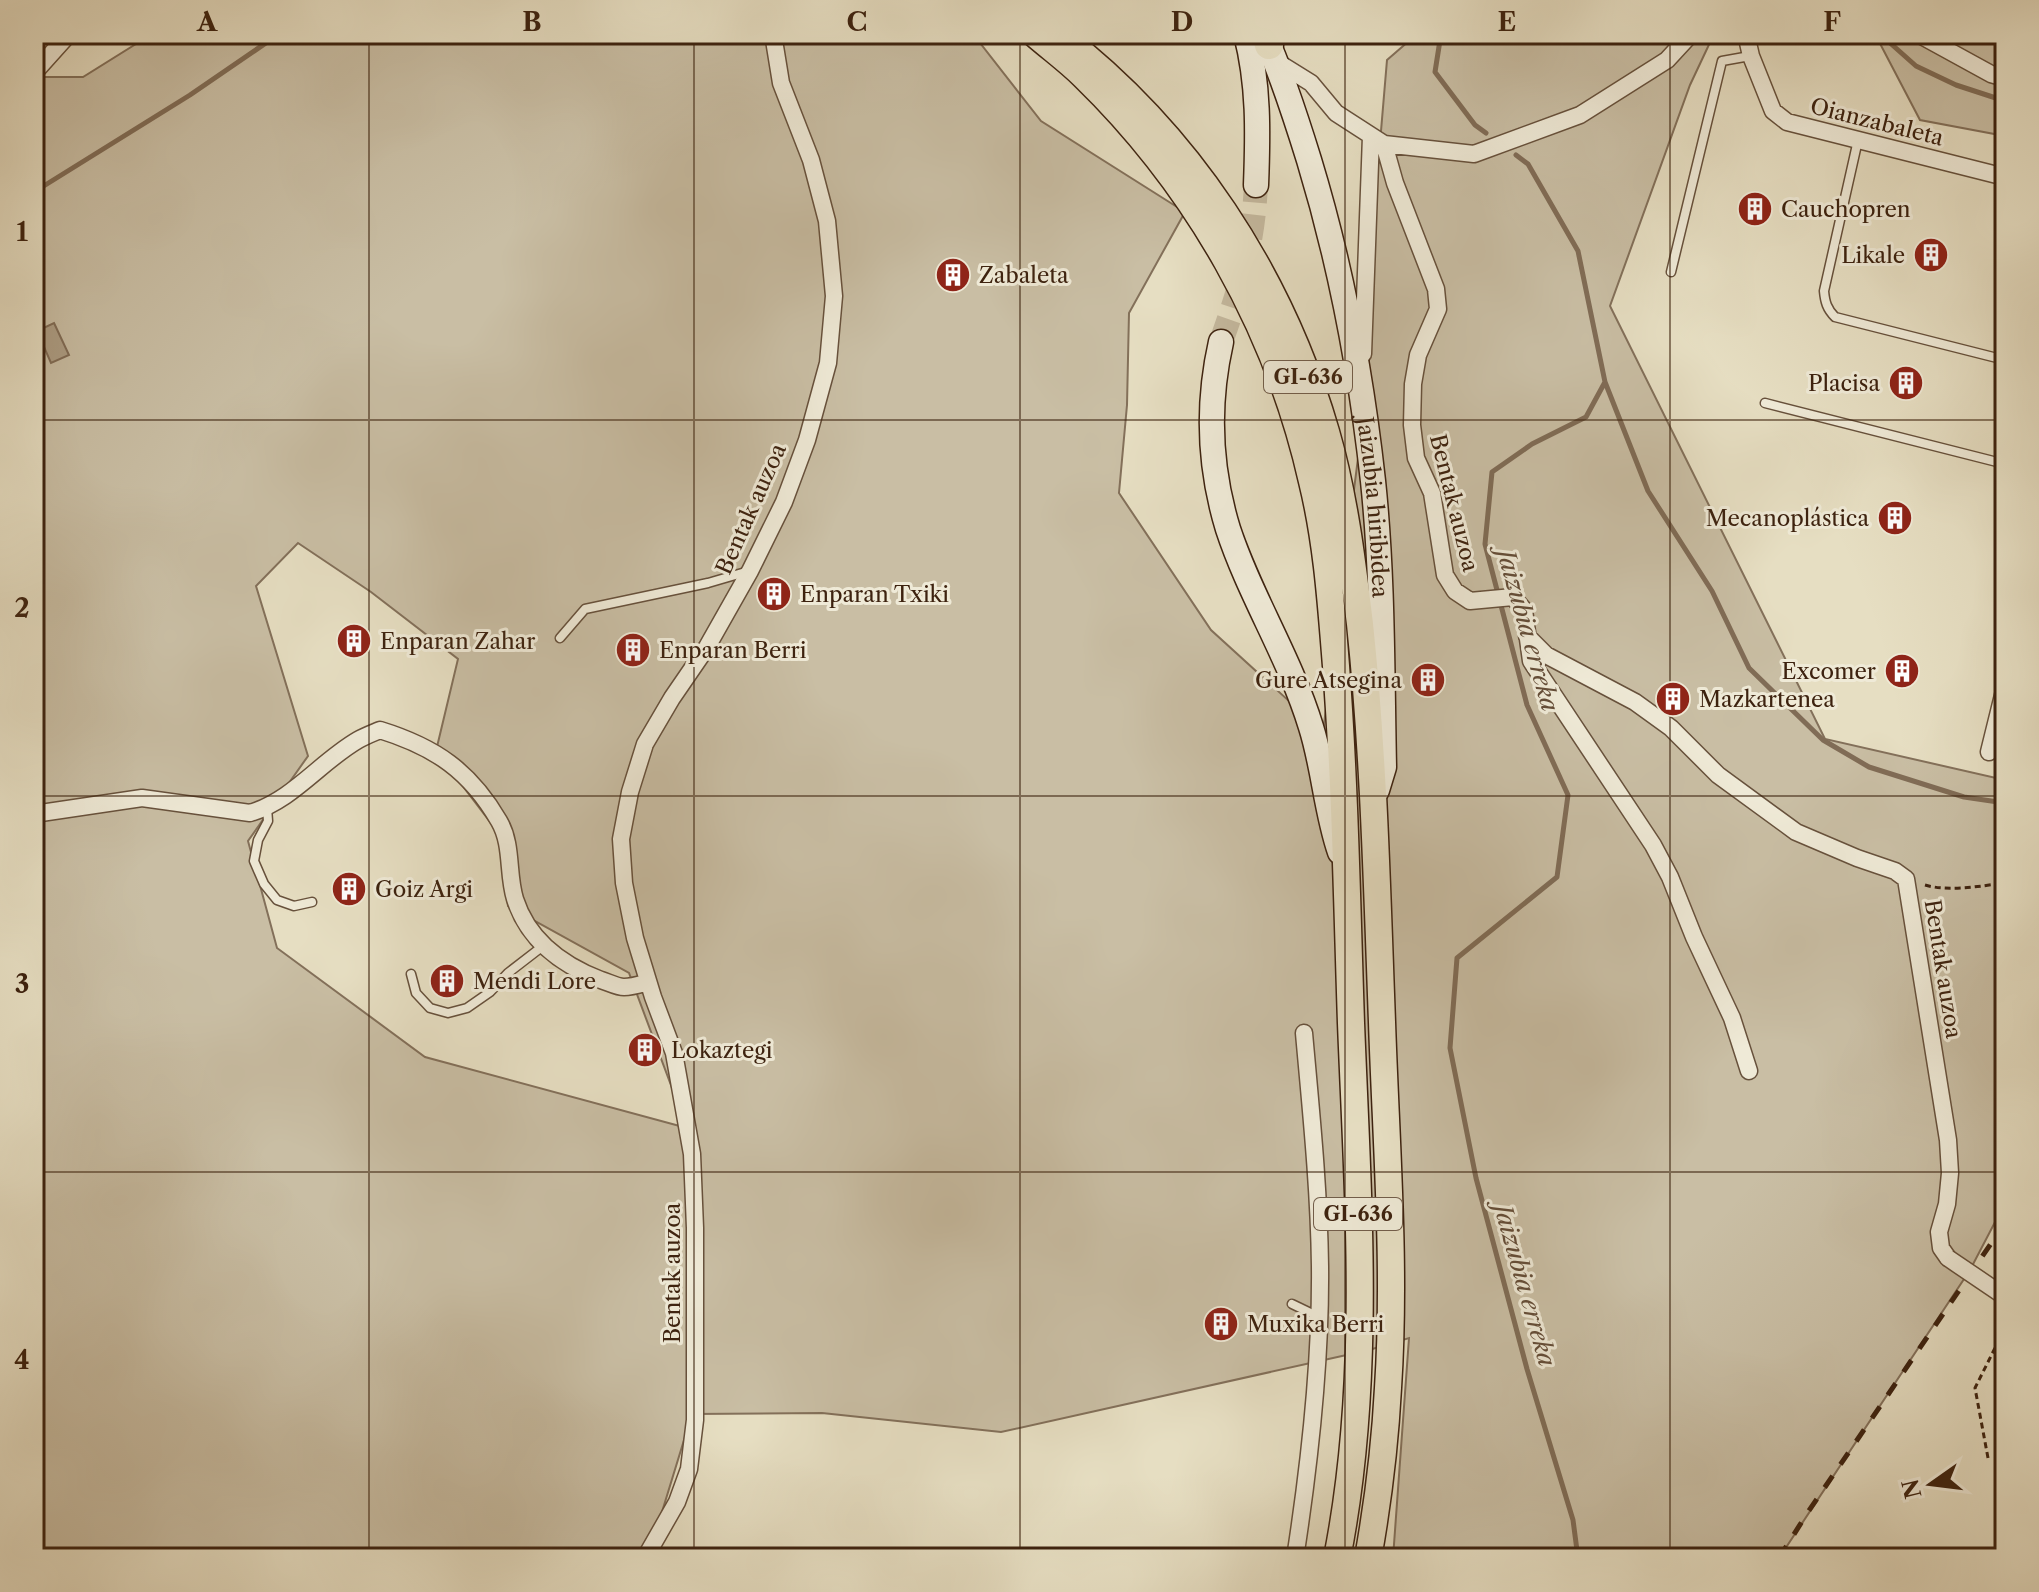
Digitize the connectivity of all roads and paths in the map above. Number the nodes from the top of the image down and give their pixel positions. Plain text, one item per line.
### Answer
1 (69, 34) edge
2 (773, 34) edge
3 (1035, 34) edge
4 (1058, 34) edge
5 (1691, 34) edge
6 (1746, 34) edge
7 (1918, 34) edge
8 (1264, 41) edge
9 (1751, 56) junction
10 (34, 73) edge
11 (2005, 78) edge
12 (1378, 140) junction
13 (1858, 140) junction
14 (2005, 177) edge
15 (1256, 185) tunnel mouth
16 (1671, 272) dead end
17 (1221, 342) tunnel mouth
18 (2005, 360) edge
19 (1361, 388) junction
20 (1765, 403) dead end
21 (2005, 464) edge
22 (750, 571) junction
23 (1526, 635) junction
24 (560, 638) dead end
25 (2005, 687) edge
26 (1989, 752) dead end
27 (1374, 800) junction
28 (267, 808) junction
29 (34, 814) edge
30 (1346, 868) junction
31 (1906, 879) junction
32 (2005, 883) edge
33 (312, 902) dead end
34 (543, 946) junction
35 (411, 974) dead end
36 (648, 982) junction
37 (1304, 1033) dead end
38 (1749, 1071) dead end
39 (2003, 1295) edge
40 (1292, 1304) dead end
41 (1319, 1317) junction
42 (2005, 1328) edge
43 (1988, 1458) dead end
44 (645, 1558) edge
45 (1295, 1558) edge
46 (1337, 1558) edge
47 (1368, 1558) edge

1 - 10 street
2 - 22 street, Bentak auzoa
3 - 30 main road, GI-636
4 - 27 main road, GI-636
5 - 12 street
6 - 9 street, Oianzabaleta
7 - 11 street
8 - 12 street
8 - 15 main road
8 - 19 main road, Jaizubia hiribidea
9 - 13 street, Oianzabaleta
9 - 16 lane
12 - 19 street
12 - 23 street, Bentak auzoa
13 - 14 street, Oianzabaleta
13 - 18 lane
17 - 30 main road
19 - 27 main road, Jaizubia hiribidea
20 - 21 lane
22 - 24 lane
22 - 36 street, Bentak auzoa
23 - 31 street, Bentak auzoa
23 - 38 street, Bentak auzoa
25 - 26 street
27 - 47 main road, GI-636
28 - 29 street
28 - 33 lane
28 - 34 street
30 - 46 main road, GI-636
31 - 32 path
31 - 39 street, Bentak auzoa, bridge
34 - 35 lane
34 - 36 street
36 - 44 street, Bentak auzoa
37 - 41 street
40 - 41 lane
41 - 45 street
42 - 43 path

